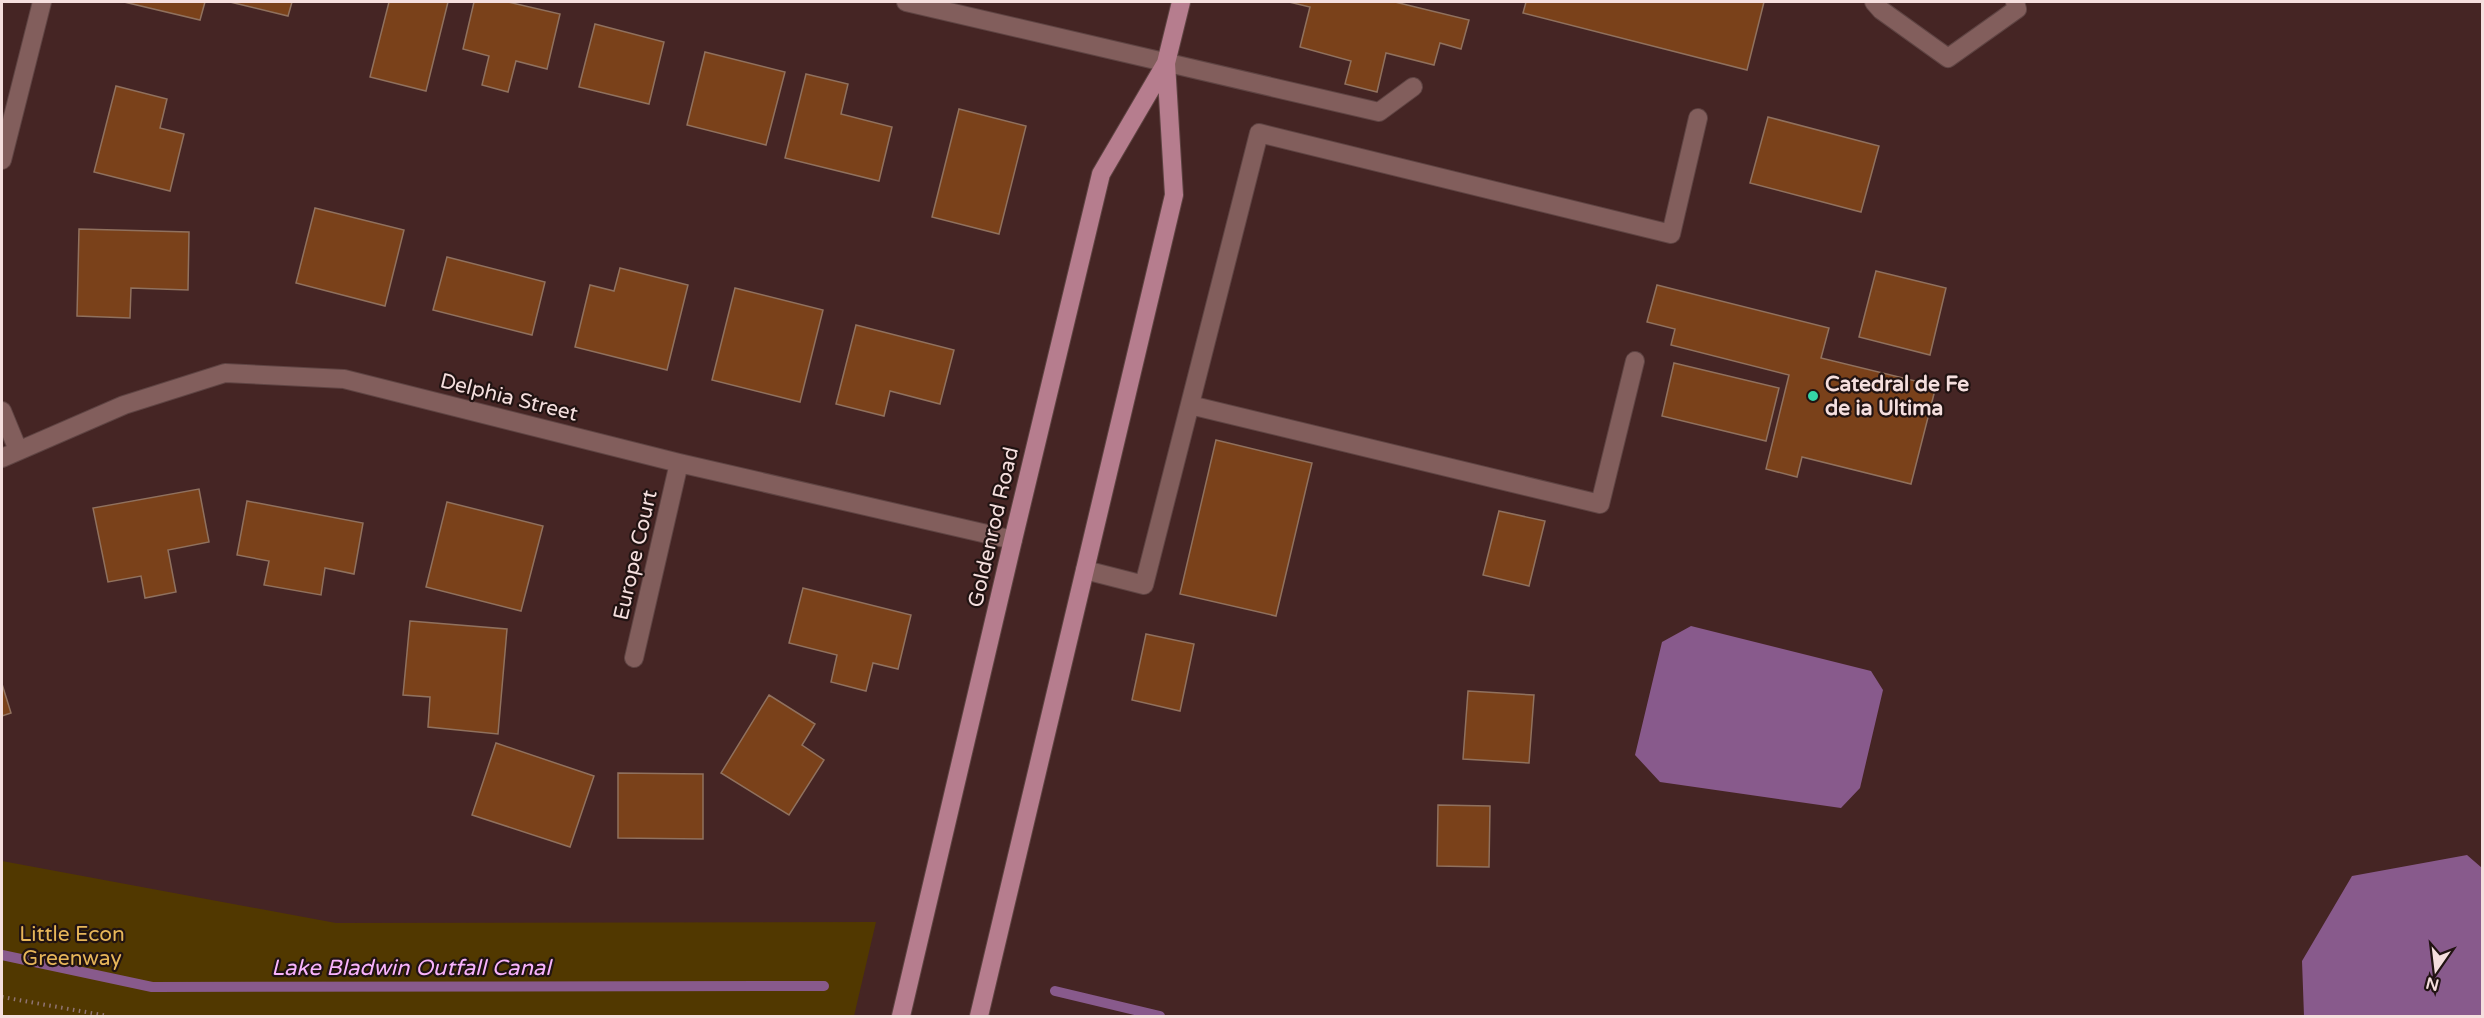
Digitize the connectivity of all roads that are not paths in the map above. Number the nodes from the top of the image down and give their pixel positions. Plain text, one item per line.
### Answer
1 (42, 2) edge
2 (906, 2) edge
3 (1181, 2) edge
4 (1874, 2) edge
5 (2015, 2) edge
6 (1166, 63) junction
7 (1413, 87) dead end
8 (1698, 118) dead end
9 (2, 160) edge
10 (1635, 361) dead end
11 (1190, 405) junction
12 (2, 411) edge
13 (18, 450) junction
14 (2, 458) edge
15 (679, 463) junction
16 (1012, 540) junction
17 (1085, 570) junction
18 (634, 658) dead end
19 (901, 1017) edge
20 (979, 1017) edge

1 - 9 street
2 - 6 street
3 - 6 main road, Goldenrod Road
4 - 5 street
6 - 7 street
6 - 16 main road, Goldenrod Road
6 - 17 main road, Goldenrod Road
8 - 11 street
10 - 11 street
11 - 17 street
12 - 13 street
13 - 14 street, Delphia Street
13 - 15 street, Delphia Street
15 - 16 street, Delphia Street
15 - 18 street, Europe Court
16 - 19 main road, Goldenrod Road
17 - 20 main road, Goldenrod Road

